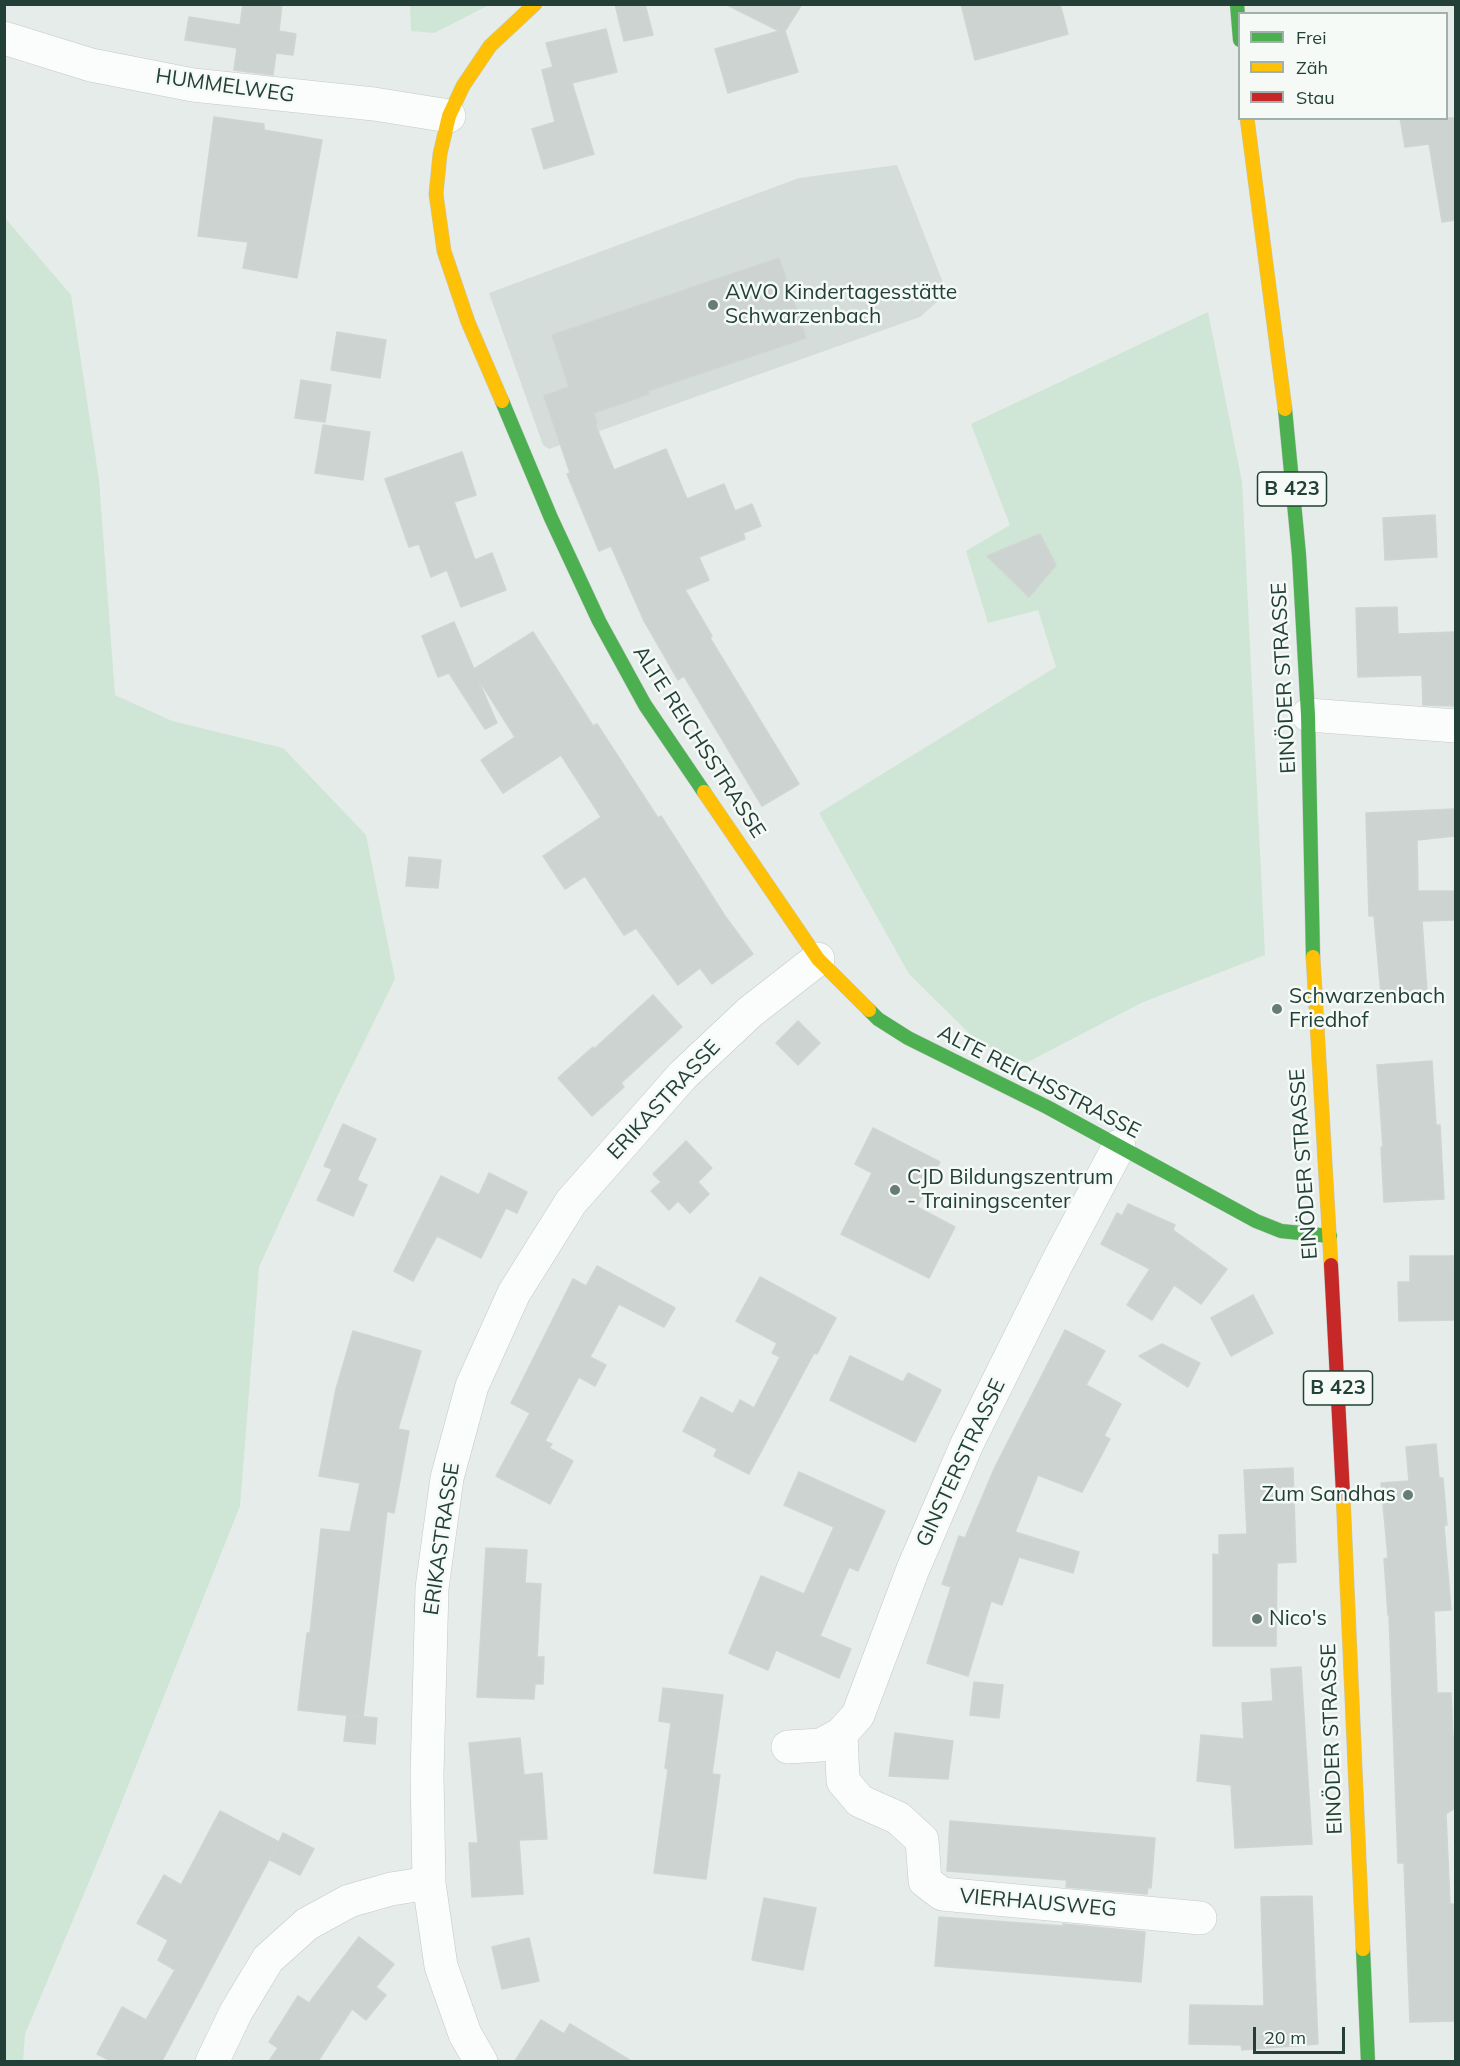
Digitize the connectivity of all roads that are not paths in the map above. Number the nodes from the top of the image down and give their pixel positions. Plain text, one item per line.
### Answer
1 (535, 4) edge
2 (1237, 4) edge
3 (1238, 22) edge
4 (4, 38) edge
5 (449, 116) junction
6 (1247, 120) edge
7 (1308, 715) junction
8 (1455, 726) edge
9 (818, 959) junction
10 (1119, 1146) junction
11 (1330, 1236) junction
12 (841, 1734) junction
13 (788, 1747) dead end
14 (429, 1883) junction
15 (1200, 1918) dead end
16 (212, 2061) edge
17 (481, 2061) edge
18 (1368, 2061) edge

1 - 5 main road, ALTE REICHSSTRASSE
2 - 3 main road
4 - 5 street, HUMMELWEG
5 - 9 main road, ALTE REICHSSTRASSE
6 - 7 main road, EINÖDER STRASSE / B 423
7 - 8 street
7 - 11 main road, EINÖDER STRASSE / B 423
9 - 10 main road, ALTE REICHSSTRASSE
9 - 14 street, ERIKASTRASSE
10 - 11 main road, ALTE REICHSSTRASSE
10 - 12 street, GINSTERSTRASSE
11 - 18 main road, EINÖDER STRASSE / B 423
12 - 13 street
12 - 15 street, VIERHAUSWEG
14 - 16 street
14 - 17 street, ERIKASTRASSE

